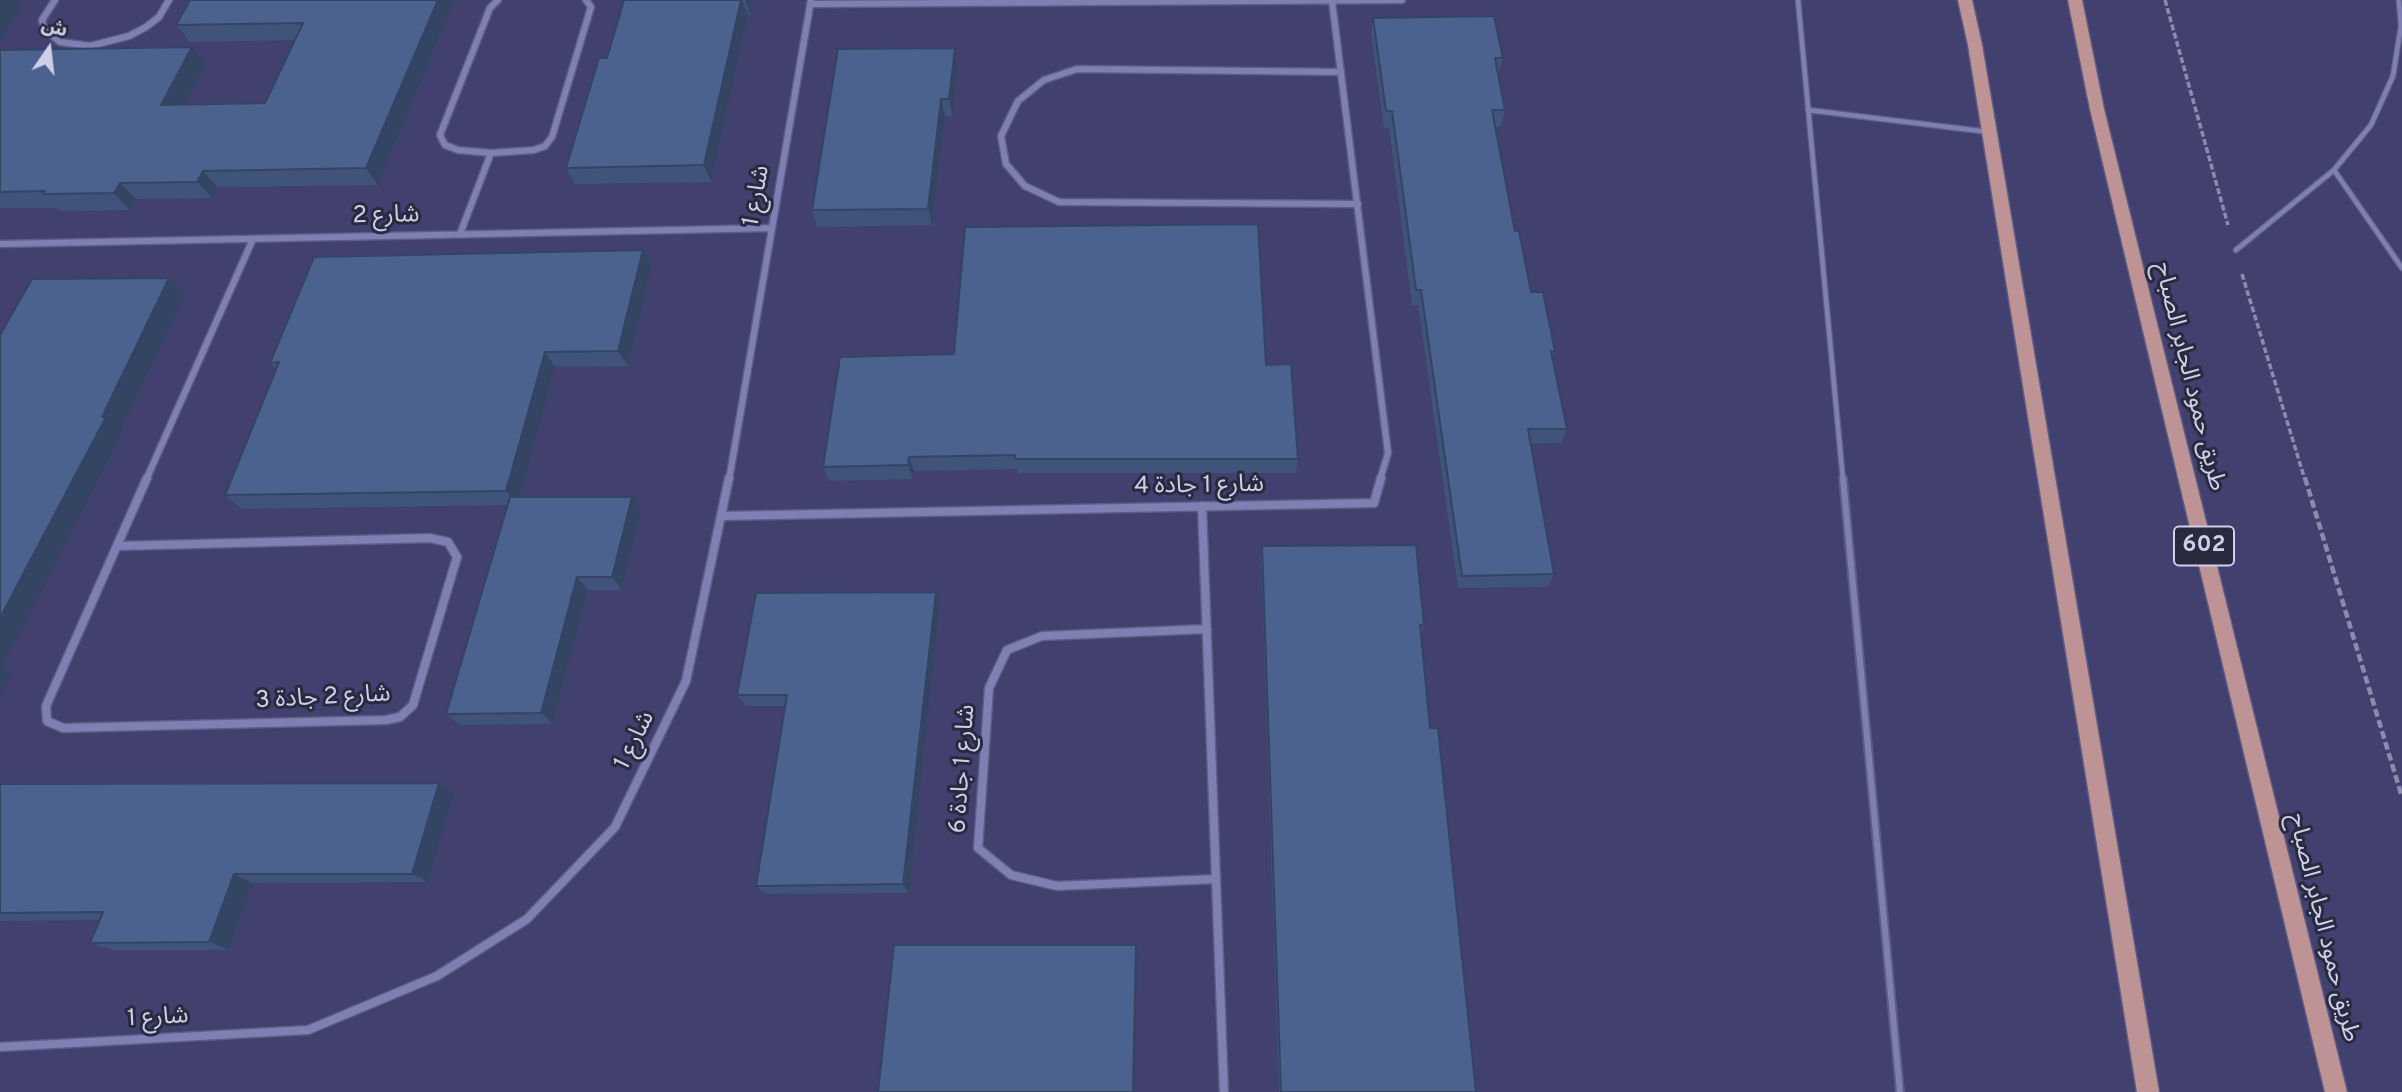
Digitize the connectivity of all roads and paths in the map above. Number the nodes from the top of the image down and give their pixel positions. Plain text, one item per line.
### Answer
1 (55, 0) edge
2 (169, 0) edge
3 (498, 0) edge
4 (586, 0) edge
5 (1402, 0) edge
6 (1798, 0) edge
7 (1965, 0) edge
8 (2075, 0) edge
9 (2165, 0) edge
10 (2399, 0) edge
11 (1057, 1) edge
12 (1332, 1) edge
13 (810, 2) edge
14 (1341, 72) junction
15 (1808, 110) junction
16 (1989, 132) junction
17 (491, 153) junction
18 (2334, 170) junction
19 (1358, 204) junction
20 (772, 228) junction
21 (460, 234) junction
22 (253, 239) junction
23 (0, 244) edge
24 (2236, 250) junction
25 (2402, 268) edge
26 (1202, 506) junction
27 (723, 516) junction
28 (117, 546) junction
29 (1207, 629) junction
30 (2402, 797) edge
31 (1216, 879) junction
32 (0, 1047) edge
33 (1224, 1092) edge
34 (1900, 1092) edge
35 (2148, 1092) edge
36 (2336, 1092) edge

1 - 2 street
3 - 17 street
4 - 17 street
5 - 12 street
6 - 15 lane
7 - 16 main road
8 - 36 main road, طريق حمود الجابر الصباح / 602
9 - 24 path
10 - 18 lane
11 - 12 street
11 - 13 street
12 - 14 street, شارع 1 جادة 4
13 - 20 street, شارع 1
14 - 19 street, شارع 1 جادة 4
14 - 19 street
15 - 16 lane
15 - 34 lane
16 - 35 main road
17 - 21 street
18 - 24 lane
18 - 25 lane
19 - 26 street, شارع 1 جادة 4
20 - 21 street, شارع 2
20 - 27 street, شارع 1
21 - 22 street, شارع 2
22 - 23 street, شارع 2
22 - 28 street, شارع 2 جادة 3
24 - 30 path
26 - 27 street, شارع 1 جادة 4
26 - 29 street
27 - 32 street, شارع 1
28 - 28 street, شارع 2 جادة 3
29 - 31 street
29 - 31 street, شارع 1 جادة 6
31 - 33 street

